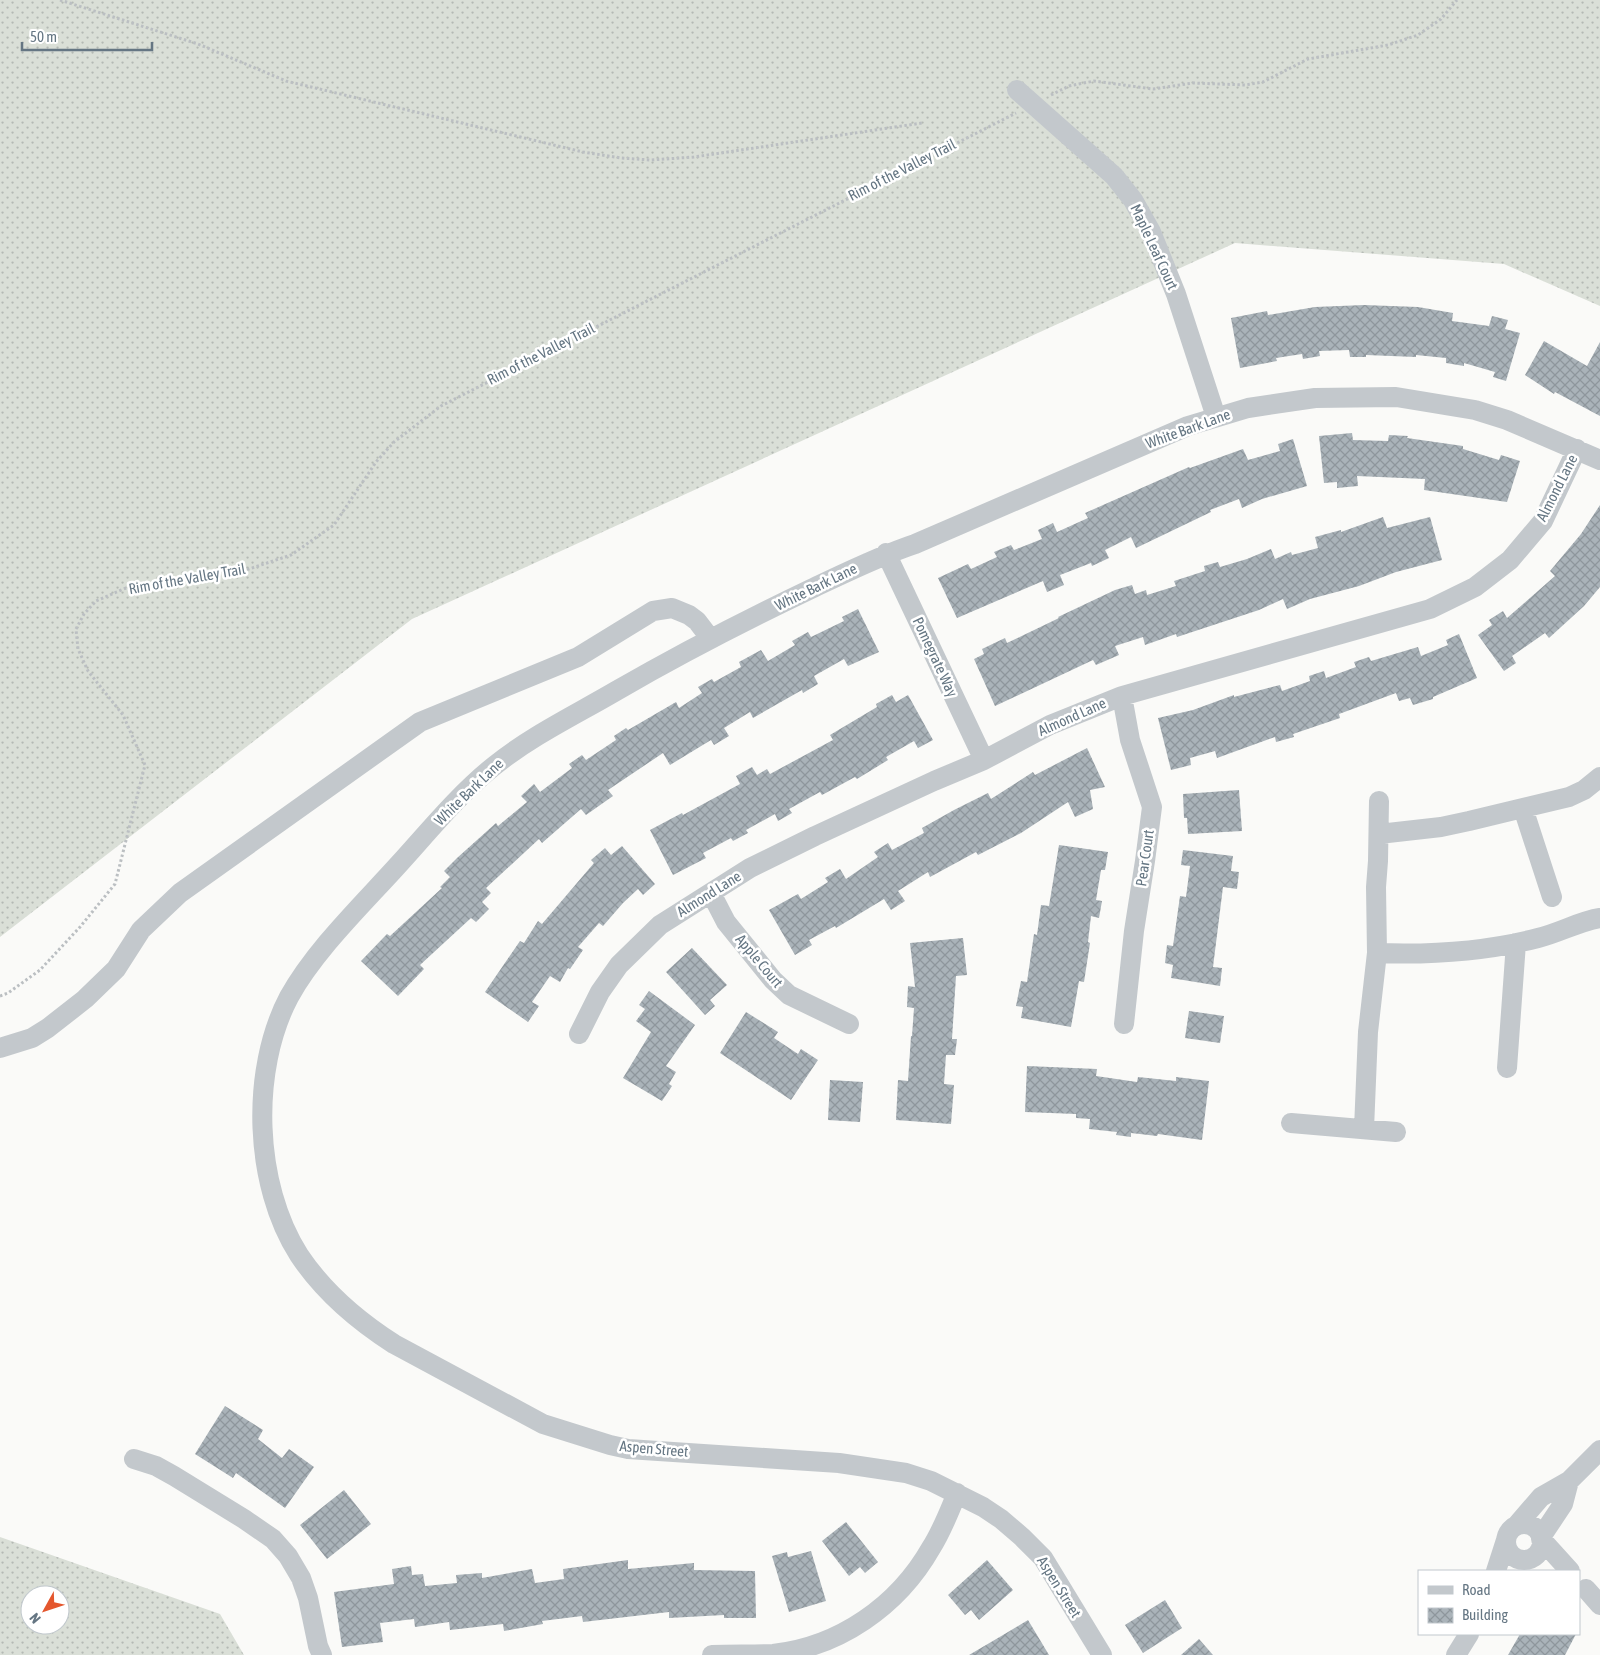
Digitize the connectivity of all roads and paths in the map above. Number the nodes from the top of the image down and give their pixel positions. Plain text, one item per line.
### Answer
1 (60, 0) edge
2 (1456, 0) edge
3 (1017, 90) dead end
4 (1034, 104) junction
5 (922, 123) dead end
6 (1216, 417) junction
7 (1577, 449) junction
8 (1600, 460) edge
9 (886, 553) junction
10 (710, 638) junction
11 (1122, 696) junction
12 (984, 760) junction
13 (1600, 777) edge
14 (1379, 801) dead end
15 (1523, 808) junction
16 (1379, 834) junction
17 (711, 894) junction
18 (1552, 897) dead end
19 (1600, 918) edge
20 (1516, 943) junction
21 (1377, 953) junction
22 (0, 996) edge
23 (849, 1024) dead end
24 (1124, 1024) dead end
25 (579, 1034) dead end
26 (0, 1048) edge
27 (1507, 1068) dead end
28 (1291, 1123) dead end
29 (1364, 1128) junction
30 (1396, 1132) dead end
31 (264, 1146) joint
32 (1600, 1450) edge
33 (134, 1459) dead end
34 (1569, 1481) junction
35 (957, 1493) junction
36 (1511, 1533) junction
37 (1541, 1538) junction
38 (1525, 1563) edge
39 (1496, 1570) edge
40 (1550, 1570) edge
41 (1569, 1570) edge
42 (1581, 1585) edge
43 (1600, 1605) edge
44 (1467, 1635) edge
45 (322, 1655) edge
46 (712, 1655) edge
47 (1102, 1655) edge
48 (1456, 1655) edge

1 - 5 path
2 - 4 path, Rim of the Valley Trail
3 - 4 street, Maple Leaf Court
4 - 6 street, Maple Leaf Court
4 - 22 path, Rim of the Valley Trail
6 - 7 street, White Bark Lane
6 - 9 street, White Bark Lane
7 - 8 street, White Bark Lane
7 - 11 street, Almond Lane
9 - 10 street, White Bark Lane
9 - 12 street, Pomegrate Way
10 - 26 street
10 - 31 street, White Bark Lane
11 - 12 street, Almond Lane
11 - 24 street, Pear Court
12 - 17 street, Almond Lane
13 - 15 street
14 - 16 street
15 - 16 street
15 - 18 street
16 - 21 street
17 - 23 street, Apple Court
17 - 25 street, Almond Lane
19 - 20 street
20 - 21 street
20 - 27 street
21 - 29 street
28 - 29 street
29 - 30 street
31 - 35 street, Aspen Street
32 - 34 street
33 - 45 street
34 - 36 street
34 - 37 street
35 - 46 street
35 - 47 street, Aspen Street
36 - 37 street
36 - 38 street
36 - 39 street
37 - 38 street
37 - 41 street
38 - 40 street
42 - 43 street
44 - 48 street

